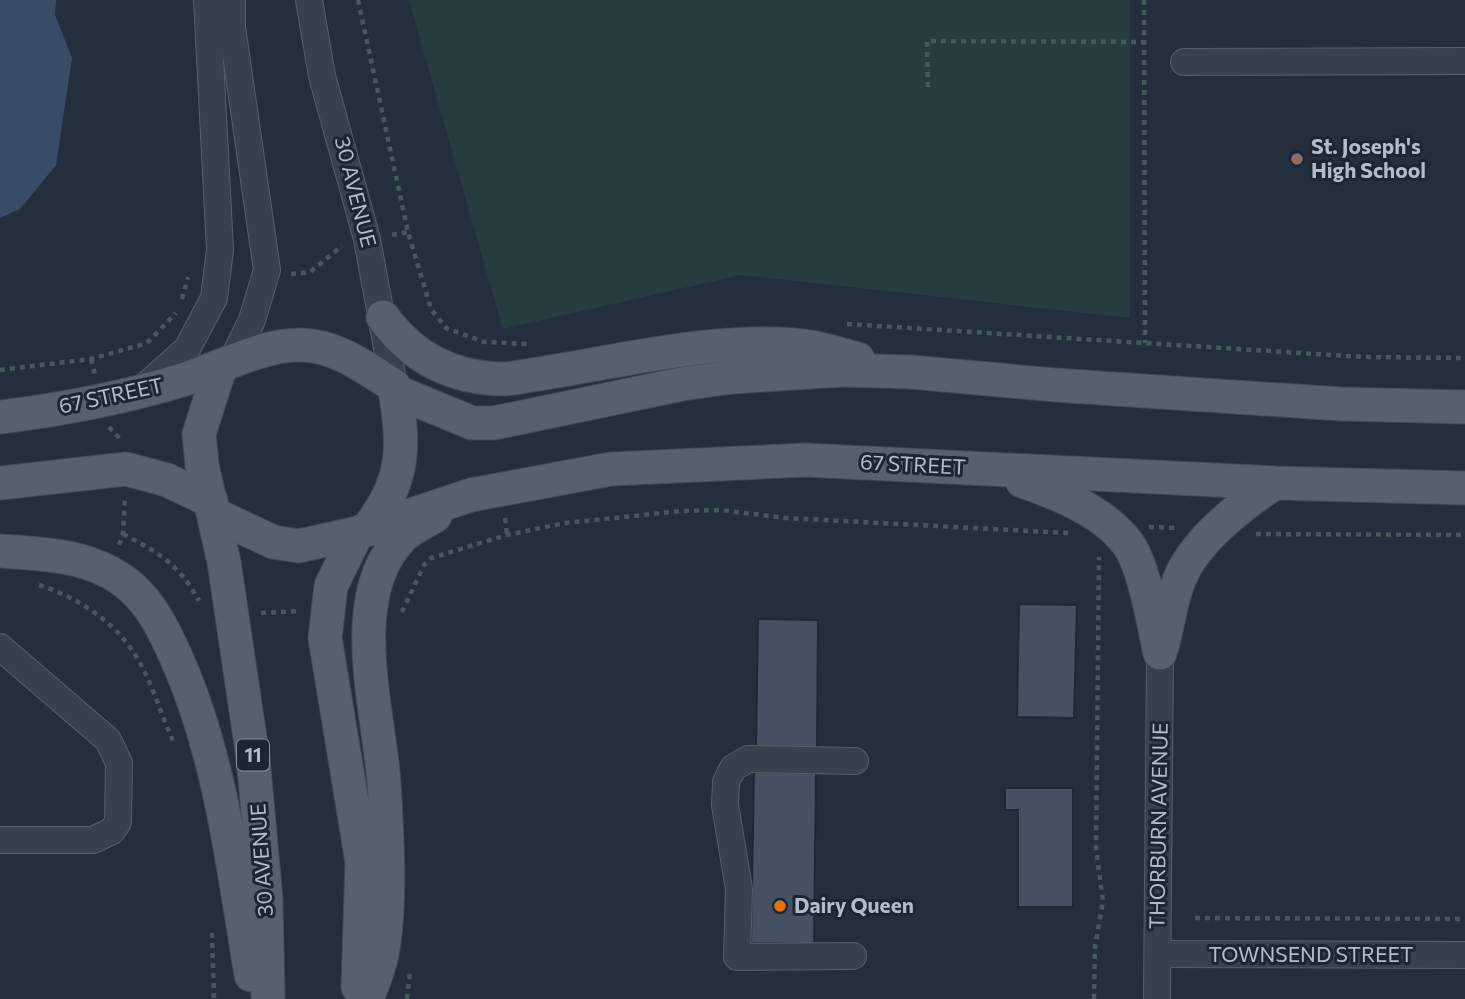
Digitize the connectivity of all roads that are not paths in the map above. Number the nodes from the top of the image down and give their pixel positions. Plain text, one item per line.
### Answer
1 (207, 0) edge
2 (232, 0) edge
3 (309, 0) edge
4 (1465, 61) edge
5 (1184, 62) dead end
6 (383, 317) junction
7 (225, 366) junction
8 (911, 372) junction
9 (394, 388) junction
10 (139, 392) junction
11 (1465, 407) edge
12 (0, 417) edge
13 (987, 469) junction
14 (0, 483) edge
15 (1275, 483) junction
16 (1465, 488) edge
17 (471, 495) junction
18 (212, 508) junction
19 (363, 531) junction
20 (0, 551) edge
21 (0, 647) edge
22 (1160, 653) junction
23 (855, 761) dead end
24 (0, 840) edge
25 (1158, 954) junction
26 (1465, 955) edge
27 (853, 956) dead end
28 (256, 999) edge
29 (268, 999) edge
30 (357, 999) edge
31 (367, 999) edge
32 (1157, 999) edge

1 - 10 street
2 - 7 street
3 - 6 street, 30 AVENUE
4 - 5 street
6 - 8 main road
6 - 9 street, 30 AVENUE
7 - 9 main road
7 - 10 main road, 67 STREET
7 - 18 main road
8 - 9 main road
8 - 11 main road
9 - 19 main road
10 - 12 main road, 67 STREET
13 - 15 main road, 67 STREET
13 - 17 main road, 67 STREET
13 - 22 main road
14 - 18 main road
15 - 16 main road, 67 STREET
15 - 22 main road
17 - 19 main road, 67 STREET
17 - 31 main road
18 - 19 main road
18 - 29 main road, 30 AVENUE / 11
19 - 30 main road
20 - 28 main road
21 - 24 street
22 - 25 street, THORBURN AVENUE
23 - 27 street
25 - 26 street, TOWNSEND STREET
25 - 32 street, THORBURN AVENUE

